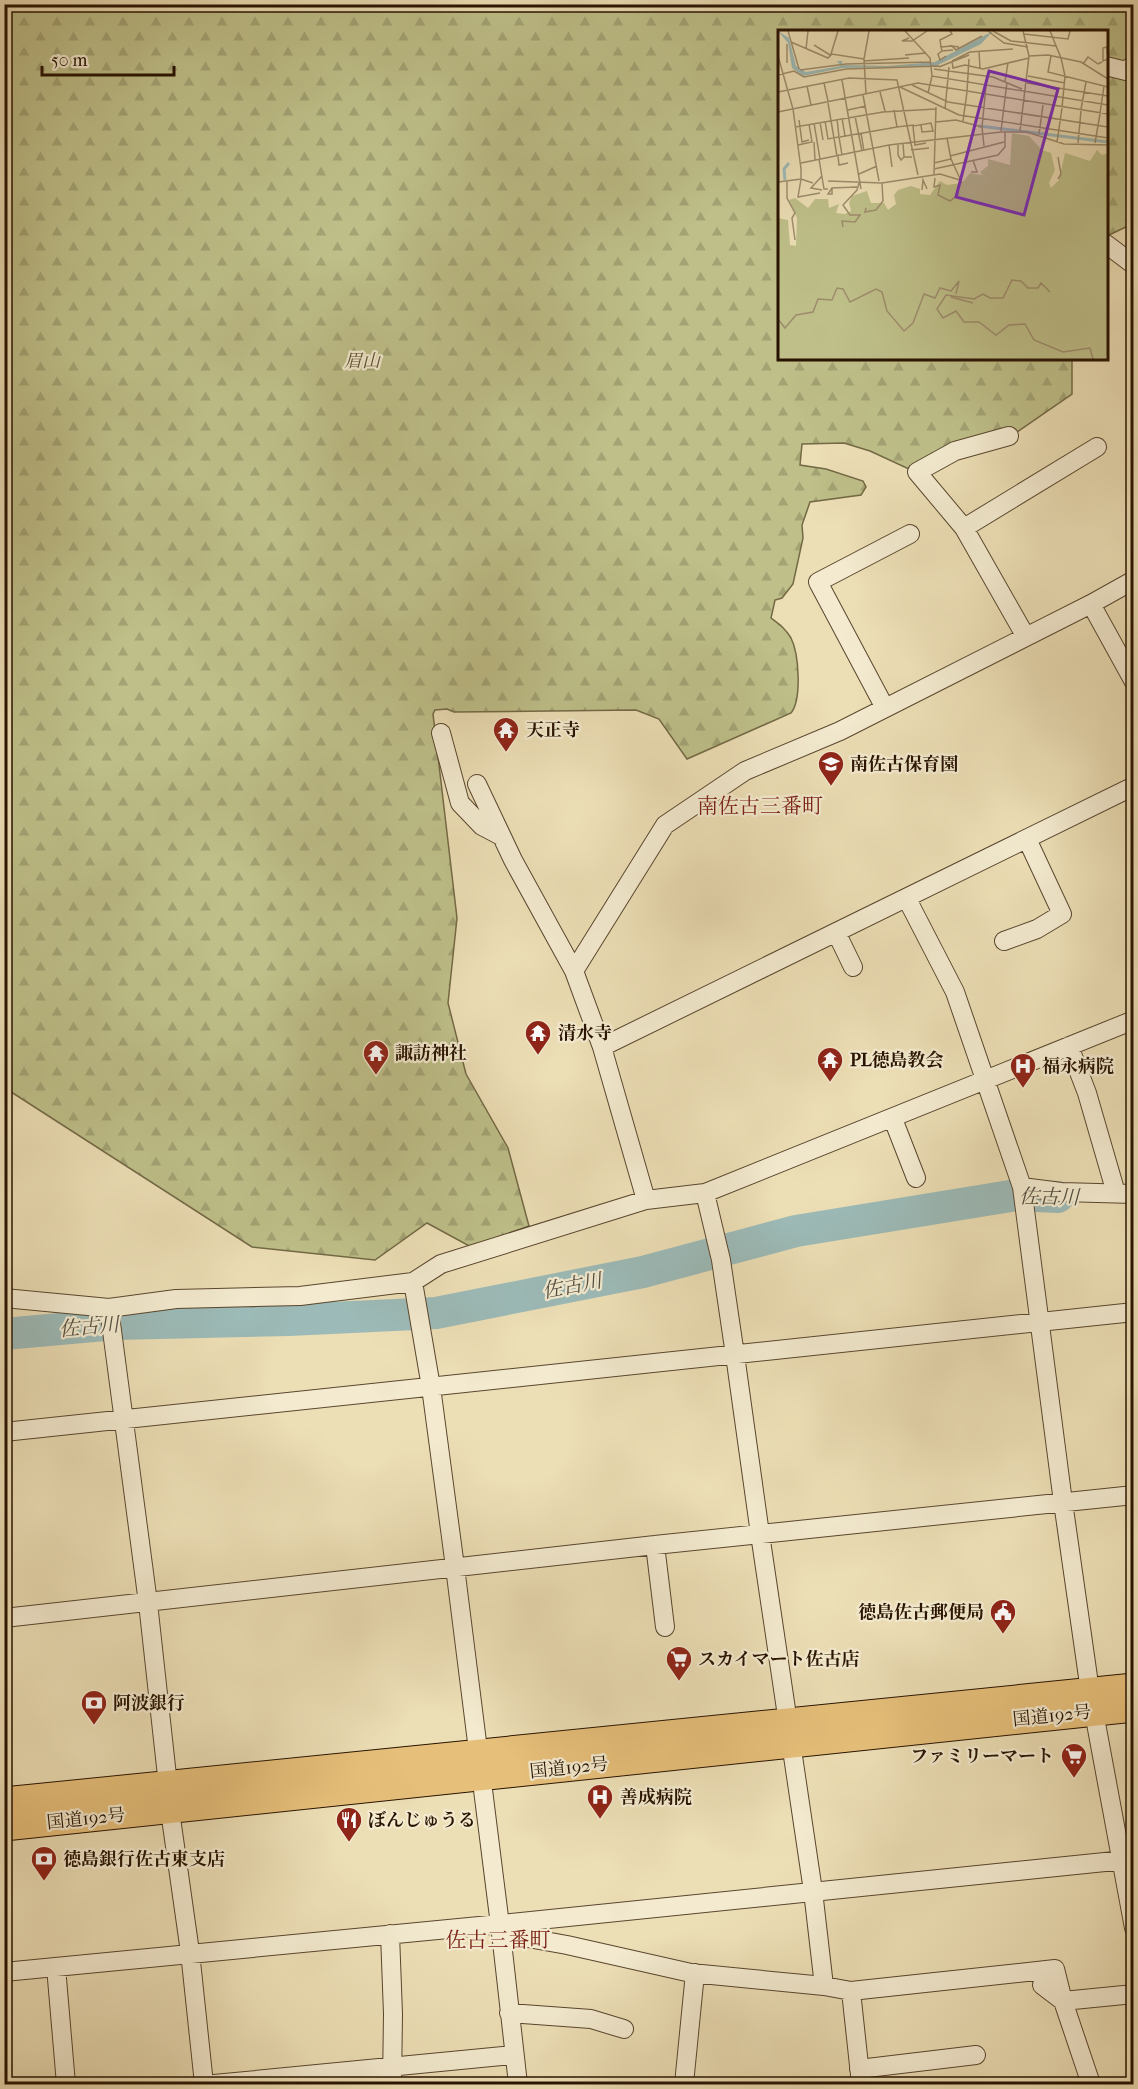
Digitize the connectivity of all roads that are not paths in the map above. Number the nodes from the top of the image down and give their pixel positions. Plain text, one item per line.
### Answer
1 (1134, 64) edge
2 (1108, 66) edge
3 (1108, 245) edge
4 (1134, 266) edge
5 (1009, 436) dead end
6 (1097, 447) dead end
7 (964, 528) junction
8 (910, 534) dead end
9 (1134, 580) edge
10 (1091, 604) junction
11 (1026, 637) junction
12 (1134, 682) edge
13 (885, 708) junction
14 (441, 732) dead end
15 (477, 784) dead end
16 (1134, 786) edge
17 (501, 836) junction
18 (1027, 839) junction
19 (907, 899) junction
20 (836, 933) junction
21 (1016, 942) dead end
22 (853, 967) dead end
23 (574, 971) junction
24 (1134, 1020) edge
25 (1069, 1046) junction
26 (602, 1047) junction
27 (987, 1079) junction
28 (893, 1119) junction
29 (916, 1178) dead end
30 (705, 1193) junction
31 (1022, 1193) junction
32 (1125, 1193) edge
33 (646, 1200) junction
34 (413, 1282) junction
35 (4, 1298) edge
36 (1134, 1312) edge
37 (110, 1314) junction
38 (1039, 1324) junction
39 (735, 1355) junction
40 (431, 1387) junction
41 (125, 1419) junction
42 (4, 1432) edge
43 (1134, 1494) edge
44 (1063, 1502) junction
45 (760, 1534) junction
46 (655, 1545) junction
47 (455, 1568) junction
48 (148, 1603) junction
49 (4, 1618) edge
50 (665, 1627) dead end
51 (1134, 1687) edge
52 (1092, 1701) junction
53 (1134, 1707) edge
54 (789, 1733) junction
55 (479, 1766) junction
56 (169, 1798) junction
57 (4, 1802) edge
58 (4, 1827) edge
59 (1126, 1860) edge
60 (813, 1891) junction
61 (500, 1929) junction
62 (1134, 1929) edge
63 (390, 1934) junction
64 (190, 1952) junction
65 (56, 1967) junction
66 (4, 1972) edge
67 (695, 1973) junction
68 (1042, 1985) dead end
69 (824, 1986) junction
70 (851, 1991) junction
71 (1134, 1994) edge
72 (1063, 2001) junction
73 (509, 2013) junction
74 (624, 2029) dead end
75 (513, 2055) junction
76 (976, 2055) dead end
77 (392, 2076) edge
78 (860, 2077) edge
79 (66, 2085) edge
80 (204, 2085) edge
81 (214, 2085) edge
82 (518, 2085) edge
83 (684, 2085) edge
84 (1091, 2085) edge

1 - 2 street
3 - 4 street
5 - 7 street
6 - 7 street
7 - 11 street
8 - 13 street
9 - 10 street
10 - 11 street
10 - 12 street
11 - 13 street
13 - 23 street
14 - 17 street
15 - 17 street
16 - 18 street
17 - 23 street
18 - 19 street
18 - 21 street
19 - 20 street
19 - 27 street
20 - 22 street
20 - 26 street
23 - 26 street
24 - 25 street
25 - 27 street
25 - 32 street
26 - 33 street
27 - 28 street
27 - 31 street
28 - 29 street
28 - 30 street
30 - 33 street
30 - 39 street
31 - 32 street
31 - 38 street
33 - 34 street
34 - 37 street
34 - 40 street
35 - 37 street
36 - 38 street
37 - 41 street
38 - 39 street
38 - 44 street
39 - 40 street
39 - 45 street
40 - 41 street
40 - 47 street
41 - 42 street
41 - 48 street
43 - 44 street
44 - 45 street
44 - 52 street
45 - 46 street
45 - 54 street
46 - 47 street
46 - 50 street
47 - 48 street
47 - 55 street
48 - 49 street
48 - 56 street
51 - 52 highway, 国道192号
52 - 53 highway, 国道192号
52 - 54 highway, 国道192号
52 - 59 street
54 - 55 highway, 国道192号
54 - 60 street
55 - 56 highway, 国道192号
55 - 61 street
56 - 57 highway, 国道192号
56 - 58 highway, 国道192号
56 - 64 street
59 - 60 street
59 - 62 street
60 - 61 street
60 - 69 street
61 - 63 street
61 - 67 street
61 - 73 street
63 - 64 street
63 - 77 street
64 - 65 street
64 - 80 street
65 - 66 street
65 - 79 street
67 - 69 street
67 - 83 street
68 - 72 street
69 - 70 street
70 - 72 street
70 - 78 street
71 - 72 street
72 - 84 street
73 - 74 street
73 - 75 street
75 - 77 street
75 - 82 street
76 - 78 street
77 - 81 street

